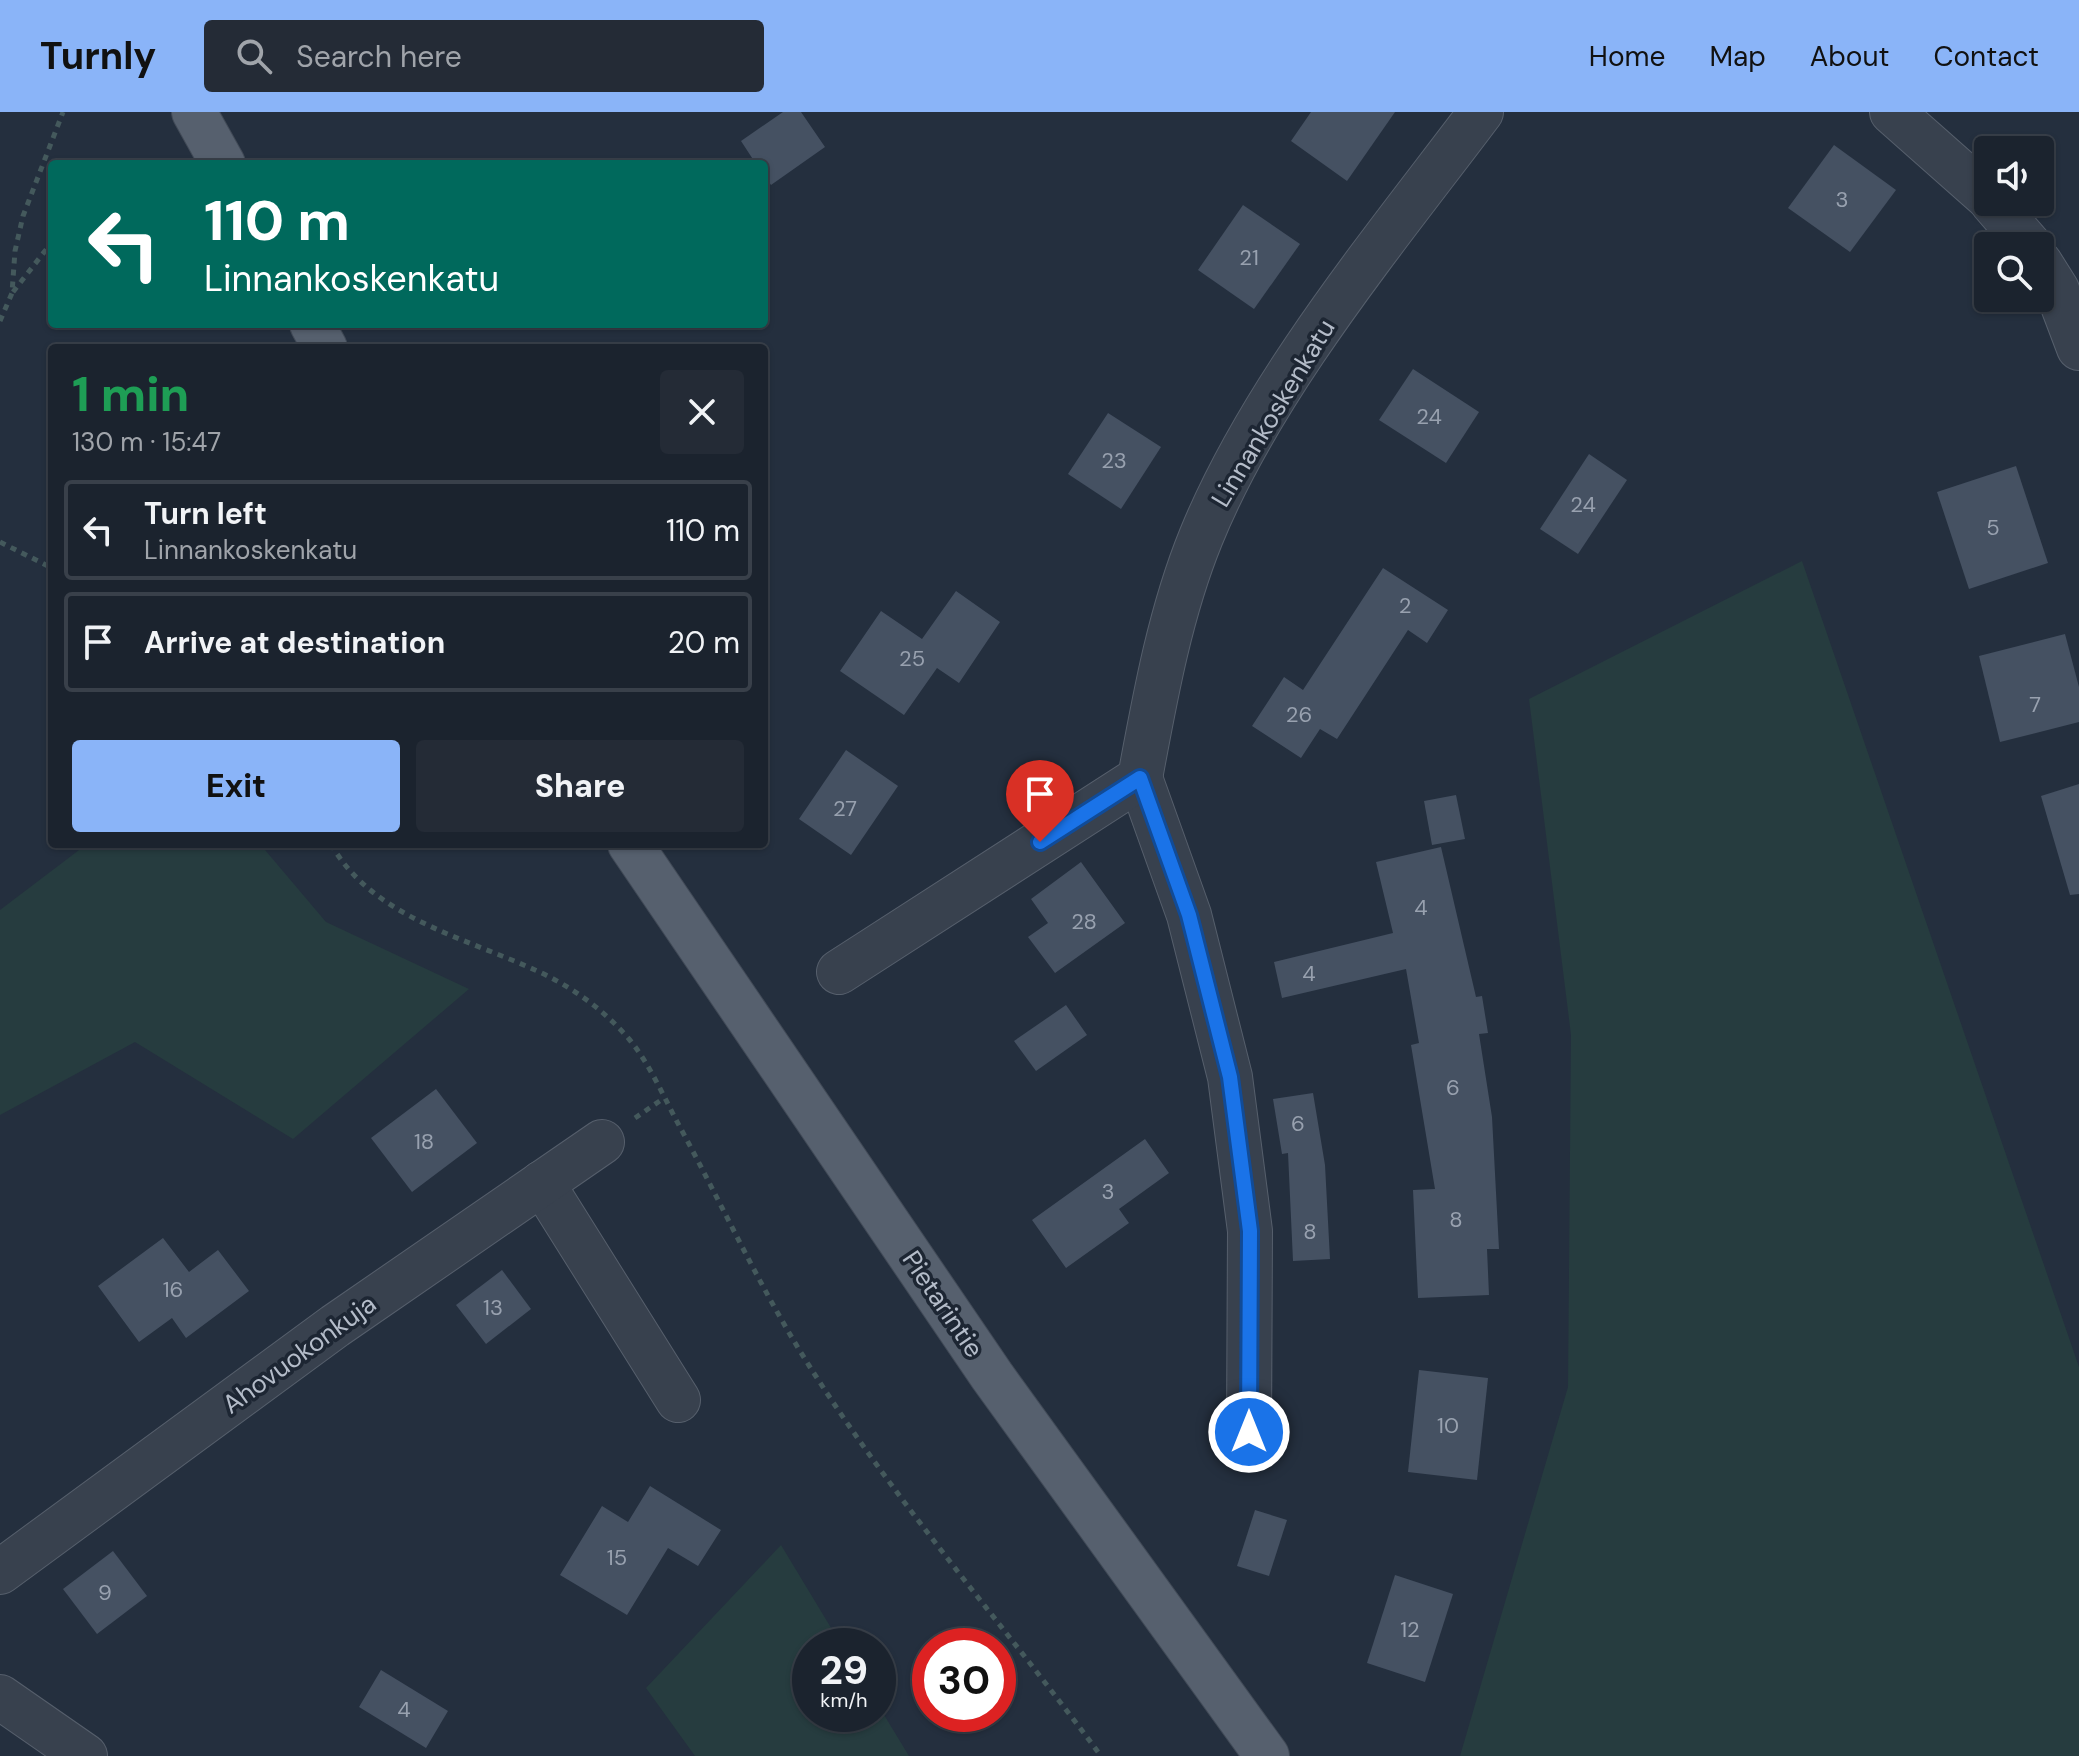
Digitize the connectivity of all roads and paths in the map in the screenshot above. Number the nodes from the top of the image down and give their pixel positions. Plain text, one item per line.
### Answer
1 (63, 112) edge
2 (194, 112) edge
3 (1481, 112) edge
4 (1892, 112) edge
5 (221, 160) edge
6 (1974, 185) edge
7 (2004, 216) edge
8 (2018, 232) edge
9 (48, 247) edge
10 (2054, 285) edge
11 (12, 293) junction
12 (0, 321) edge
13 (2079, 348) edge
14 (0, 542) edge
15 (48, 566) edge
16 (1140, 778) junction
17 (333, 848) edge
18 (633, 848) edge
19 (839, 972) dead end
20 (602, 1142) dead end
21 (542, 1183) junction
22 (678, 1400) dead end
23 (1249, 1432) dead end
24 (0, 1572) edge
25 (0, 1697) edge
26 (85, 1756) edge
27 (1101, 1756) edge
28 (1267, 1756) edge

1 - 11 path
2 - 5 main road
3 - 16 street, Linnankoskenkatu
4 - 6 street
7 - 8 street
9 - 11 path
10 - 13 street
11 - 12 path
14 - 15 path
16 - 19 street
16 - 23 street
17 - 27 path
18 - 28 main road, Pietarintie
20 - 21 street, Ahovuokonkuja
21 - 22 street
21 - 24 street, Ahovuokonkuja
25 - 26 street

